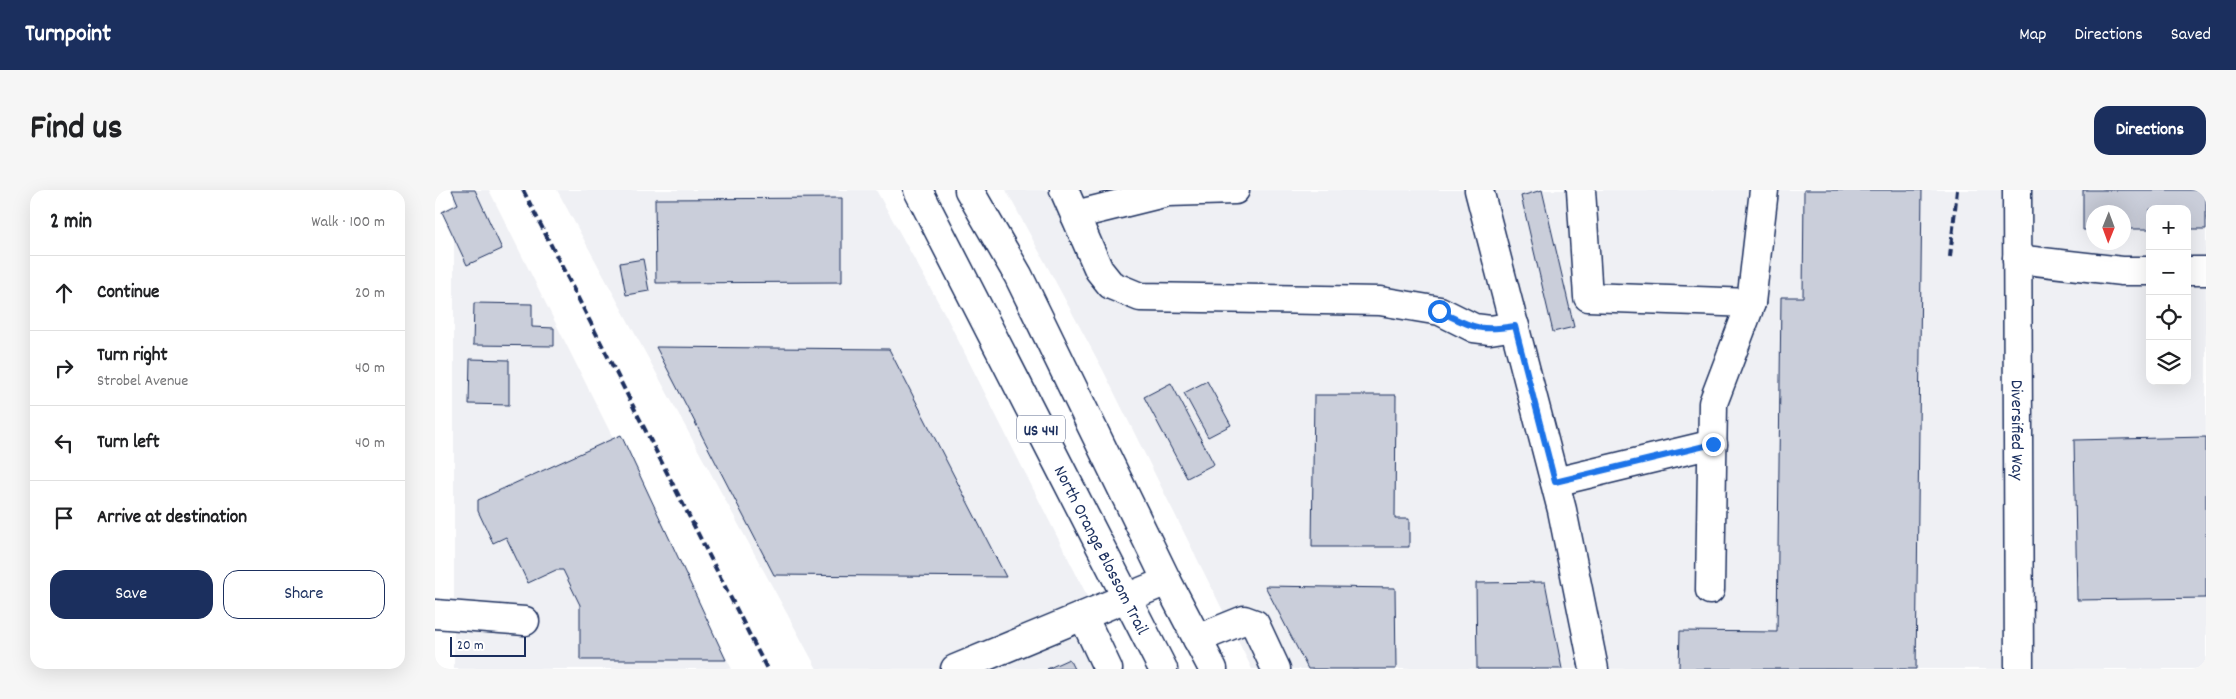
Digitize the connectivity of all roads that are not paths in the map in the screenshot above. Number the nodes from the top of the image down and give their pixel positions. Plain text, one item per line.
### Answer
1 (918, 190) edge
2 (969, 190) edge
3 (1064, 190) edge
4 (1235, 190) edge
5 (1479, 190) edge
6 (1581, 190) edge
7 (1763, 190) edge
8 (2017, 190) edge
9 (1075, 214) junction
10 (2017, 259) junction
11 (2146, 271) edge
12 (2191, 271) edge
13 (2206, 271) edge
14 (1751, 303) junction
15 (1515, 326) junction
16 (1713, 444) junction
17 (1555, 482) junction
18 (1167, 581) junction
19 (1710, 590) dead end
20 (1126, 598) junction
21 (435, 614) edge
22 (1083, 616) junction
23 (525, 621) dead end
24 (1197, 639) junction
25 (955, 669) edge
26 (1108, 669) edge
27 (1163, 669) edge
28 (1213, 669) edge
29 (1276, 669) edge
30 (1594, 669) edge
31 (2019, 669) edge

1 - 20 main road, North Orange Blossom Trail / US 441
2 - 18 main road, US 441
3 - 9 main road
4 - 9 main road
5 - 15 main road
6 - 14 main road
7 - 14 main road
8 - 10 main road, Diversified Way
9 - 15 main road
10 - 11 main road
10 - 31 main road, Diversified Way
12 - 13 main road
14 - 16 main road
15 - 17 main road
16 - 17 main road
16 - 19 main road
17 - 30 main road
18 - 20 main road
18 - 24 main road, US 441
20 - 22 main road
20 - 27 main road, North Orange Blossom Trail / US 441
21 - 23 main road
22 - 25 main road
22 - 26 main road
24 - 28 main road, US 441
24 - 29 main road

